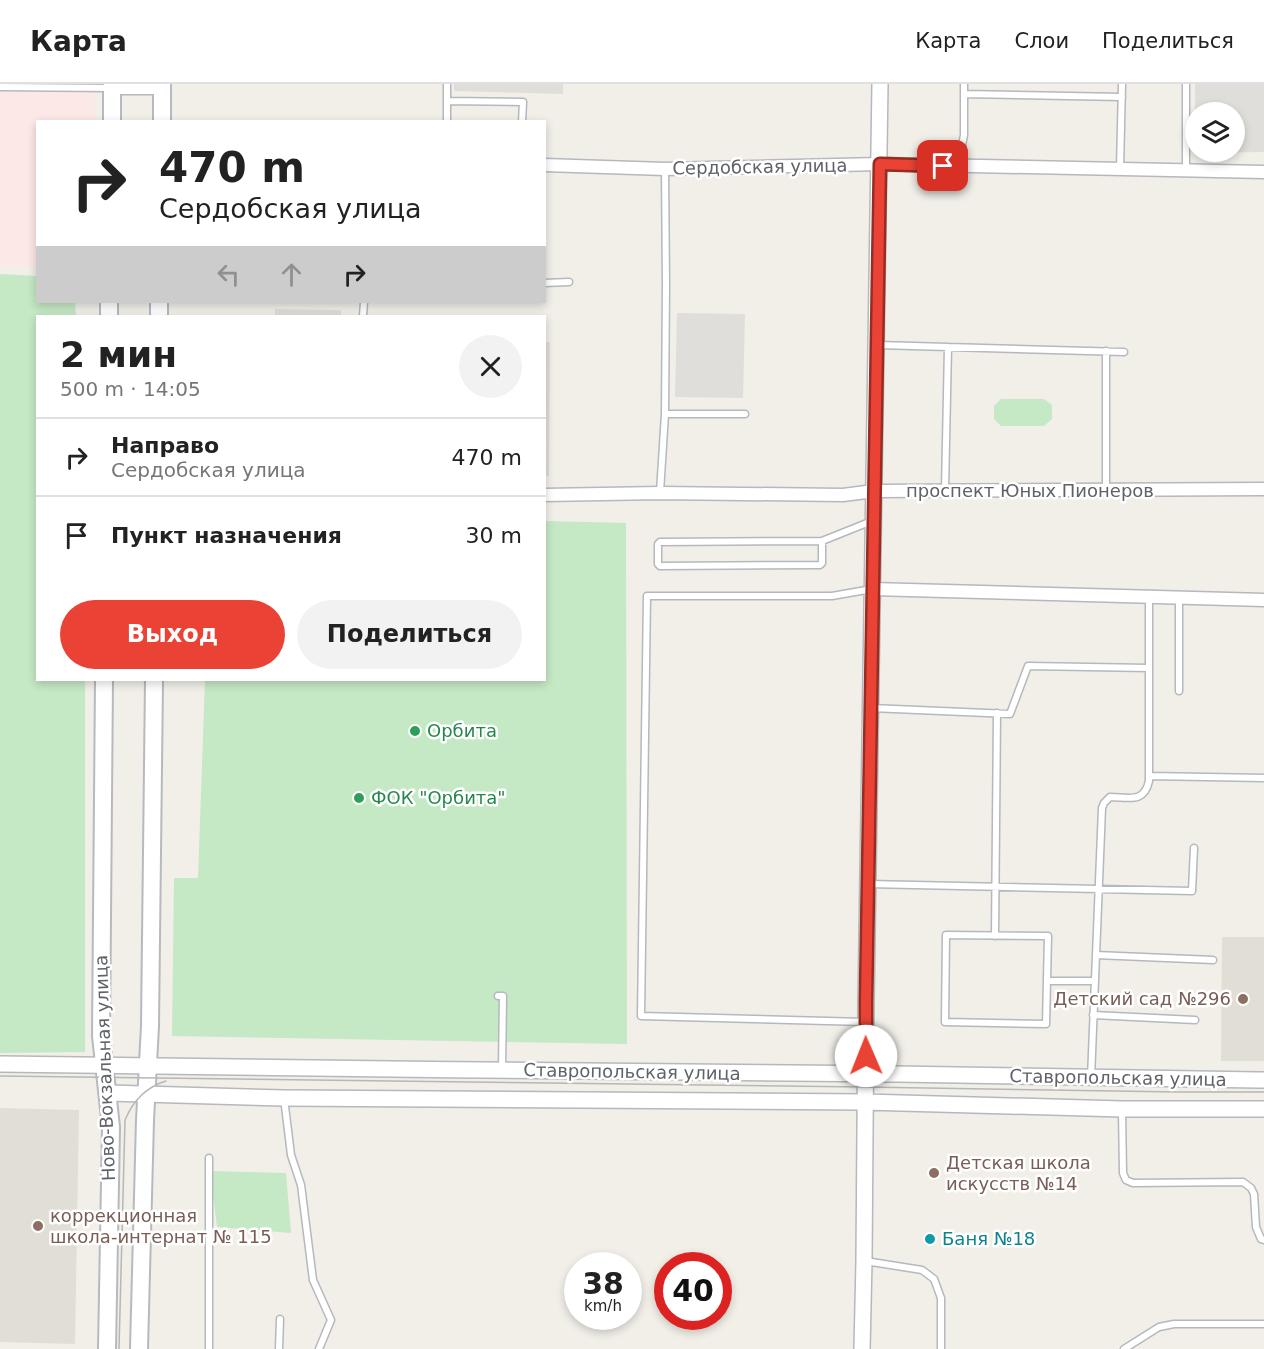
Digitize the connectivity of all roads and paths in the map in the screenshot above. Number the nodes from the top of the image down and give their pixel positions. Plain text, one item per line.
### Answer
1 (447, 84) edge
2 (880, 84) edge
3 (964, 84) edge
4 (1122, 84) edge
5 (1186, 84) edge
6 (112, 86) edge
7 (162, 86) edge
8 (0, 87) edge
9 (964, 94) junction
10 (1122, 97) junction
11 (447, 101) junction
12 (112, 120) edge
13 (162, 120) edge
14 (447, 120) edge
15 (522, 120) edge
16 (880, 164) junction
17 (546, 165) edge
18 (943, 166) junction
19 (665, 169) junction
20 (1120, 169) junction
21 (1186, 171) junction
22 (1264, 172) edge
23 (569, 282) dead end
24 (546, 283) edge
25 (877, 345) junction
26 (948, 347) junction
27 (1106, 351) junction
28 (1124, 352) dead end
29 (665, 414) junction
30 (745, 414) dead end
31 (1264, 489) edge
32 (1106, 490) junction
33 (873, 491) junction
34 (945, 491) junction
35 (660, 493) junction
36 (546, 495) edge
37 (873, 521) junction
38 (822, 541) junction
39 (872, 589) junction
40 (1149, 596) junction
41 (1179, 597) junction
42 (1264, 600) edge
43 (1149, 668) junction
44 (104, 681) edge
45 (154, 681) edge
46 (1179, 691) dead end
47 (870, 708) junction
48 (997, 713) junction
49 (1149, 776) junction
50 (1264, 778) edge
51 (1194, 848) dead end
52 (868, 884) junction
53 (996, 886) junction
54 (1099, 888) junction
55 (995, 936) junction
56 (1096, 955) junction
57 (1213, 960) dead end
58 (1047, 981) junction
59 (1094, 981) junction
60 (498, 996) dead end
61 (1093, 1015) junction
62 (1195, 1020) dead end
63 (866, 1022) junction
64 (0, 1064) edge
65 (104, 1066) junction
66 (148, 1067) junction
67 (501, 1070) junction
68 (866, 1074) junction
69 (1091, 1079) junction
70 (1264, 1080) edge
71 (108, 1093) junction
72 (146, 1094) junction
73 (284, 1098) junction
74 (865, 1102) junction
75 (1122, 1109) junction
76 (1264, 1109) edge
77 (209, 1158) dead end
78 (1264, 1240) edge
79 (864, 1261) junction
80 (280, 1318) dead end
81 (1264, 1324) edge
82 (107, 1349) edge
83 (139, 1349) edge
84 (209, 1349) edge
85 (279, 1349) edge
86 (319, 1349) edge
87 (862, 1349) edge
88 (941, 1349) edge
89 (1124, 1349) edge

1 - 11 lane
2 - 16 street
3 - 9 lane
4 - 10 lane
5 - 21 lane
6 - 7 street
6 - 8 lane
6 - 12 main road
7 - 13 main road
9 - 10 lane
9 - 18 lane
10 - 20 lane
11 - 14 lane
11 - 15 lane
16 - 18 street, Сердобская улица
16 - 19 street, Сердобская улица
16 - 25 street
17 - 19 street, Сердобская улица
18 - 20 street, Сердобская улица
19 - 29 lane
20 - 21 street, Сердобская улица
21 - 22 street, Сердобская улица
23 - 24 lane
25 - 26 lane
25 - 33 street
26 - 27 lane
26 - 34 lane
27 - 28 lane
27 - 32 lane
29 - 30 lane
29 - 35 lane
31 - 32 street, проспект Юных Пионеров
32 - 34 street, проспект Юных Пионеров
33 - 34 street, проспект Юных Пионеров
33 - 35 street, проспект Юных Пионеров
33 - 37 street
35 - 36 street, проспект Юных Пионеров
37 - 38 lane
37 - 39 street
38 - 38 lane
39 - 40 street
39 - 47 street
39 - 63 lane
40 - 41 street
40 - 43 lane
41 - 42 street
41 - 46 lane
43 - 48 lane
43 - 49 lane
44 - 65 main road, Ново-Вокзальная улица
45 - 66 main road, Ново-Вокзальная улица
47 - 48 lane
47 - 52 street
48 - 53 lane
49 - 50 lane
49 - 54 lane
51 - 54 lane
52 - 53 lane
52 - 63 street
53 - 54 lane
53 - 55 lane
54 - 56 lane
55 - 58 lane
55 - 58 lane
56 - 57 lane
56 - 59 lane
58 - 59 lane
59 - 61 lane
60 - 67 lane
61 - 62 lane
61 - 69 lane
63 - 68 street
64 - 65 street, Ставропольская улица
65 - 66 street, Ставропольская улица
65 - 71 main road, Ново-Вокзальная улица
66 - 67 street, Ставропольская улица
66 - 72 main road, Ново-Вокзальная улица
67 - 68 street, Ставропольская улица
68 - 69 street, Ставропольская улица
68 - 74 street
69 - 70 street, Ставропольская улица
71 - 72 street, Ставропольская улица
71 - 82 main road, Ново-Вокзальная улица
72 - 73 street, Ставропольская улица
72 - 83 main road, Ново-Вокзальная улица
73 - 74 street, Ставропольская улица
73 - 86 lane
74 - 75 street, Ставропольская улица
74 - 79 street
75 - 76 street, Ставропольская улица
75 - 78 lane
77 - 84 lane
79 - 87 street
79 - 88 lane
80 - 85 lane
81 - 89 lane

